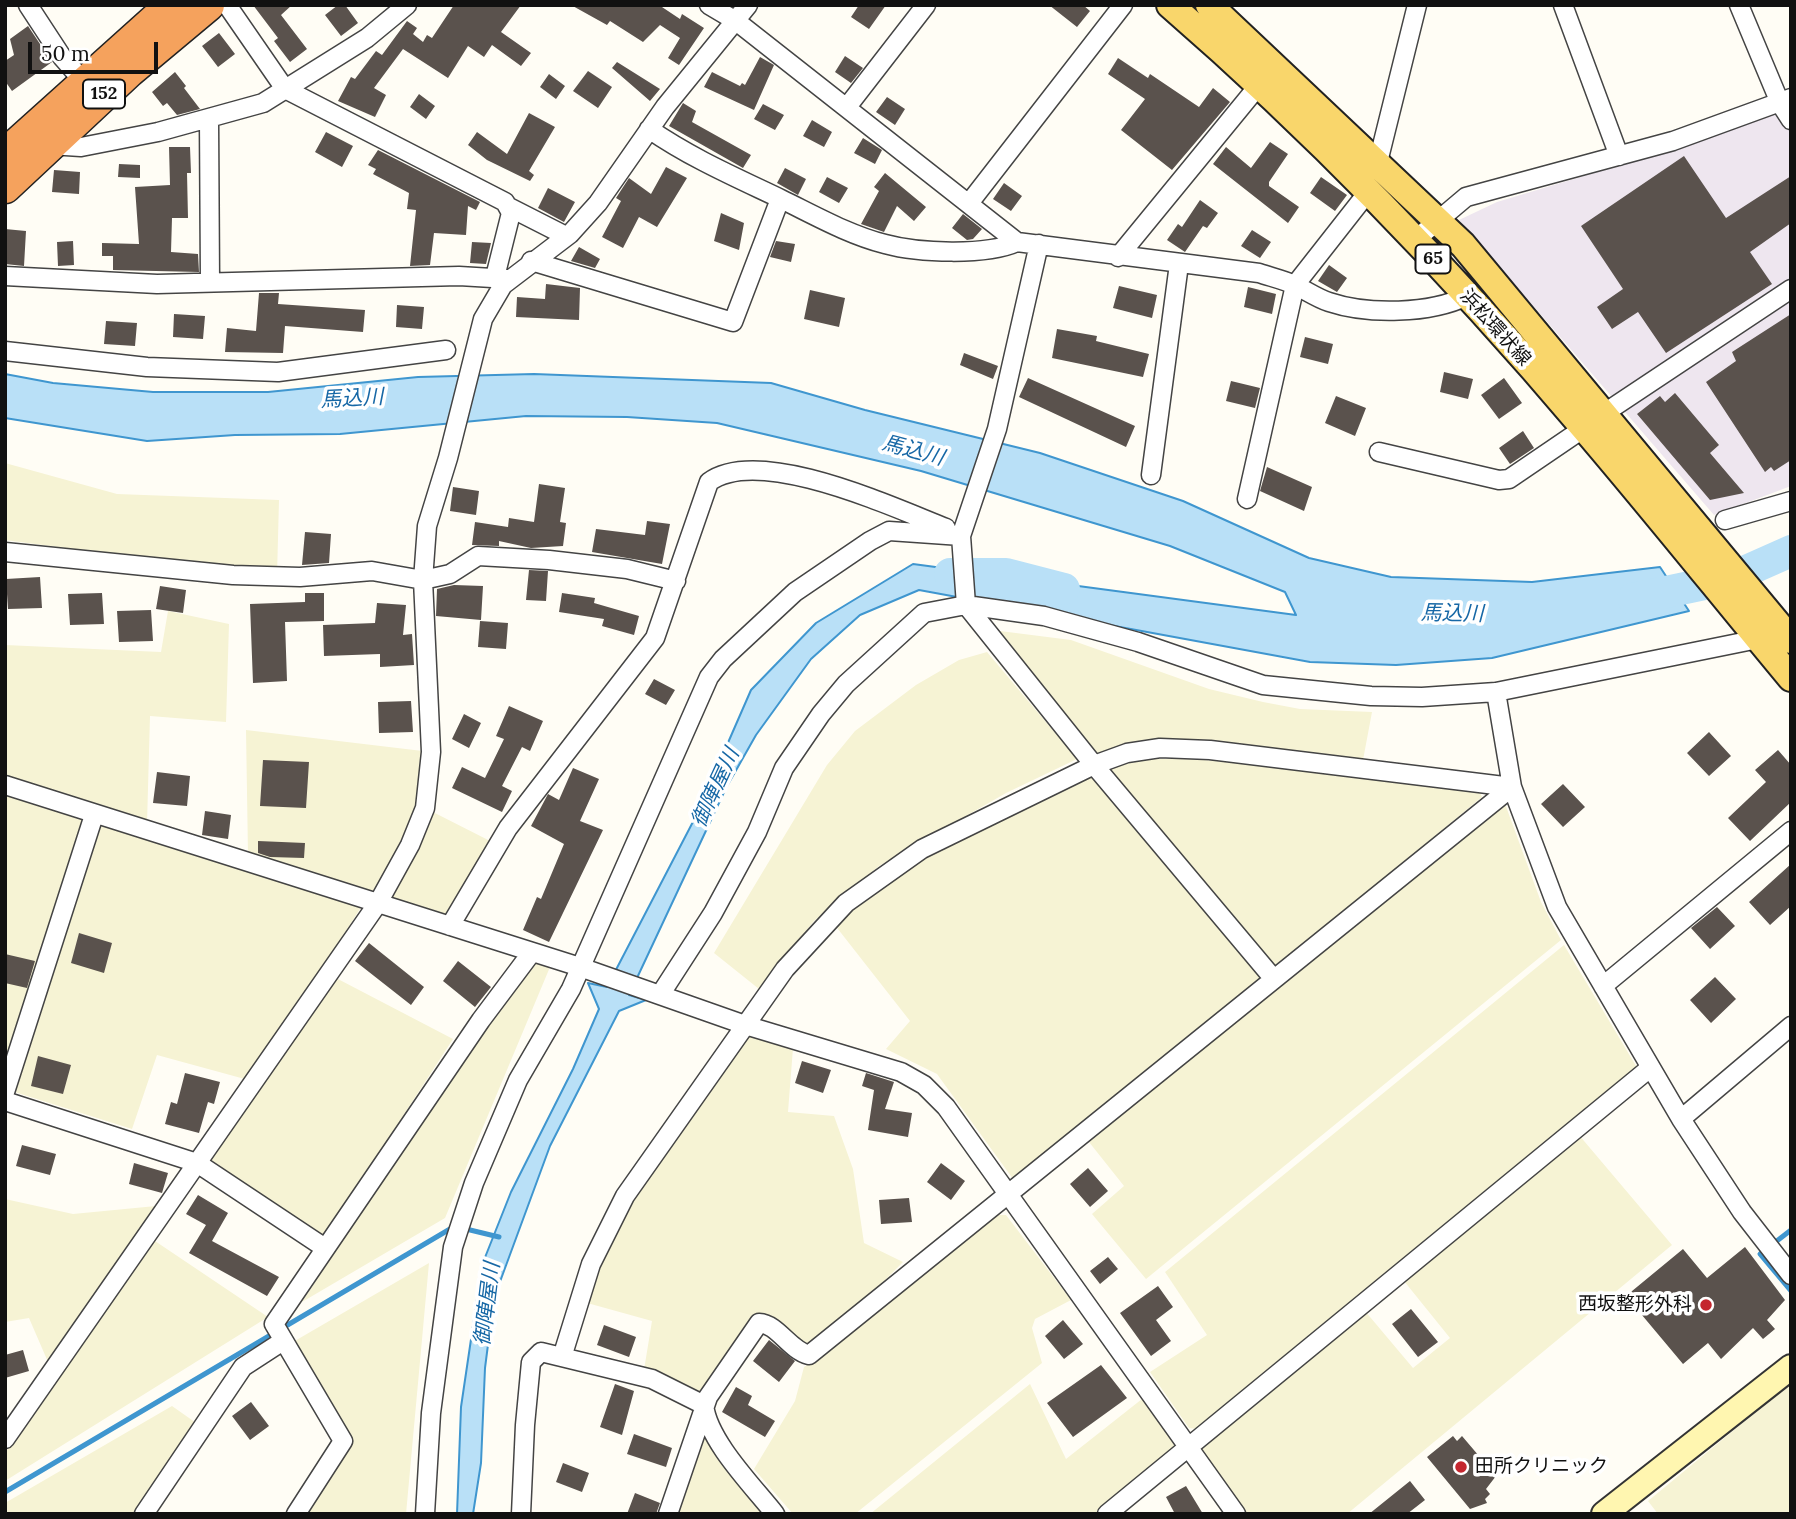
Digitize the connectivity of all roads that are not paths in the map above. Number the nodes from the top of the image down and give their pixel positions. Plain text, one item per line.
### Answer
1 (28, 5) edge
2 (172, 5) edge
3 (208, 5) edge
4 (227, 5) edge
5 (407, 5) edge
6 (709, 5) edge
7 (748, 5) edge
8 (926, 5) edge
9 (1123, 5) edge
10 (1170, 5) edge
11 (1209, 5) edge
12 (1417, 5) edge
13 (1563, 5) edge
14 (1739, 5) edge
15 (736, 21) junction
16 (84, 82) junction
17 (1259, 85) junction
18 (285, 89) junction
19 (1785, 101) edge
20 (847, 107) junction
21 (209, 119) junction
22 (1791, 120) edge
23 (649, 129) junction
24 (50, 145) junction
25 (5, 155) edge
26 (1619, 156) junction
27 (1378, 162) junction
28 (5, 187) edge
29 (1368, 192) junction
30 (780, 199) junction
31 (970, 202) junction
32 (507, 206) junction
33 (1437, 219) junction
34 (566, 236) junction
35 (1415, 240) junction
36 (1017, 242) junction
37 (1039, 244) junction
38 (1118, 257) junction
39 (531, 261) junction
40 (1179, 264) junction
41 (5, 276) edge
42 (502, 278) junction
43 (210, 282) junction
44 (1295, 285) junction
45 (1791, 289) edge
46 (1467, 296) junction
47 (446, 350) dead end
48 (5, 351) edge
49 (1594, 421) junction
50 (1379, 452) dead end
51 (1151, 475) dead end
52 (1247, 499) dead end
53 (1791, 501) edge
54 (1725, 520) dead end
55 (964, 529) junction
56 (5, 553) edge
57 (423, 580) junction
58 (676, 581) junction
59 (966, 605) junction
60 (1771, 635) edge
61 (1791, 678) edge
62 (1496, 692) junction
63 (1094, 765) junction
64 (5, 785) edge
65 (1513, 787) junction
66 (94, 815) junction
67 (1791, 831) edge
68 (378, 903) junction
69 (450, 926) junction
70 (532, 952) junction
71 (584, 968) junction
72 (1273, 978) junction
73 (1603, 986) junction
74 (656, 993) junction
75 (745, 1025) junction
76 (1791, 1026) edge
77 (1650, 1068) junction
78 (5, 1092) edge
79 (5, 1101) edge
80 (1681, 1119) junction
81 (197, 1163) junction
82 (1008, 1195) junction
83 (325, 1248) junction
84 (1791, 1275) edge
85 (283, 1341) junction
86 (563, 1354) junction
87 (1791, 1367) edge
88 (704, 1405) junction
89 (6, 1436) edge
90 (1189, 1448) junction
91 (144, 1514) edge
92 (296, 1514) edge
93 (425, 1514) edge
94 (521, 1514) edge
95 (668, 1514) edge
96 (775, 1514) edge
97 (1107, 1514) edge
98 (1236, 1514) edge
99 (1604, 1514) edge

1 - 16 street
2 - 16 highway, 152
3 - 24 highway, 152
4 - 18 street
5 - 18 street
6 - 15 street
7 - 15 street
8 - 20 street
9 - 31 street
10 - 17 main road, 浜松環状線 / 65
11 - 27 main road, 浜松環状線 / 65
12 - 27 street
13 - 26 street
14 - 19 street
15 - 20 street
15 - 23 street
16 - 25 highway, 152
17 - 29 main road, 浜松環状線 / 65
17 - 38 street
18 - 21 street
18 - 32 street
19 - 22 street
19 - 26 street
20 - 31 street
21 - 24 street
21 - 43 street
23 - 30 street
23 - 34 street
24 - 28 highway, 152
26 - 33 street
27 - 33 main road, 浜松環状線 / 65
29 - 35 main road, 浜松環状線 / 65
29 - 44 street
30 - 36 street
30 - 39 street
31 - 36 street
32 - 34 street
32 - 42 street
33 - 35 street
33 - 49 main road, 浜松環状線 / 65
34 - 39 street
35 - 46 main road, 浜松環状線 / 65
36 - 37 street
37 - 38 street
37 - 55 street
38 - 40 street
39 - 42 street
40 - 44 street
40 - 51 street
41 - 43 street
42 - 43 street
42 - 57 street
44 - 46 street
44 - 52 street
45 - 49 street
46 - 49 main road, 浜松環状線 / 65
47 - 48 street
49 - 50 street
49 - 60 main road, 浜松環状線 / 65
49 - 60 main road, 浜松環状線 / 65
53 - 54 street
55 - 58 street
55 - 59 street
55 - 71 street
56 - 57 street
57 - 58 street
57 - 68 street
58 - 69 street
59 - 62 street
59 - 63 street
59 - 74 street
60 - 61 main road, 浜松環状線 / 65
60 - 62 street
62 - 65 street
63 - 65 street
63 - 72 street
63 - 75 street
64 - 66 street
65 - 72 street
65 - 73 street
66 - 68 street
66 - 78 street
67 - 73 street
68 - 69 street
68 - 81 street
69 - 70 street
70 - 71 street
70 - 83 street
71 - 74 street
71 - 93 street
72 - 82 street
73 - 77 street
74 - 75 street
75 - 82 street
75 - 86 street
76 - 80 street
77 - 80 street
77 - 90 street
79 - 81 street
80 - 84 street
81 - 83 street
81 - 89 street
82 - 88 street
82 - 90 street
83 - 85 street
85 - 91 street
85 - 92 street
86 - 88 street
86 - 94 street
87 - 99 street
88 - 95 street
88 - 96 street
90 - 97 street
90 - 98 street

